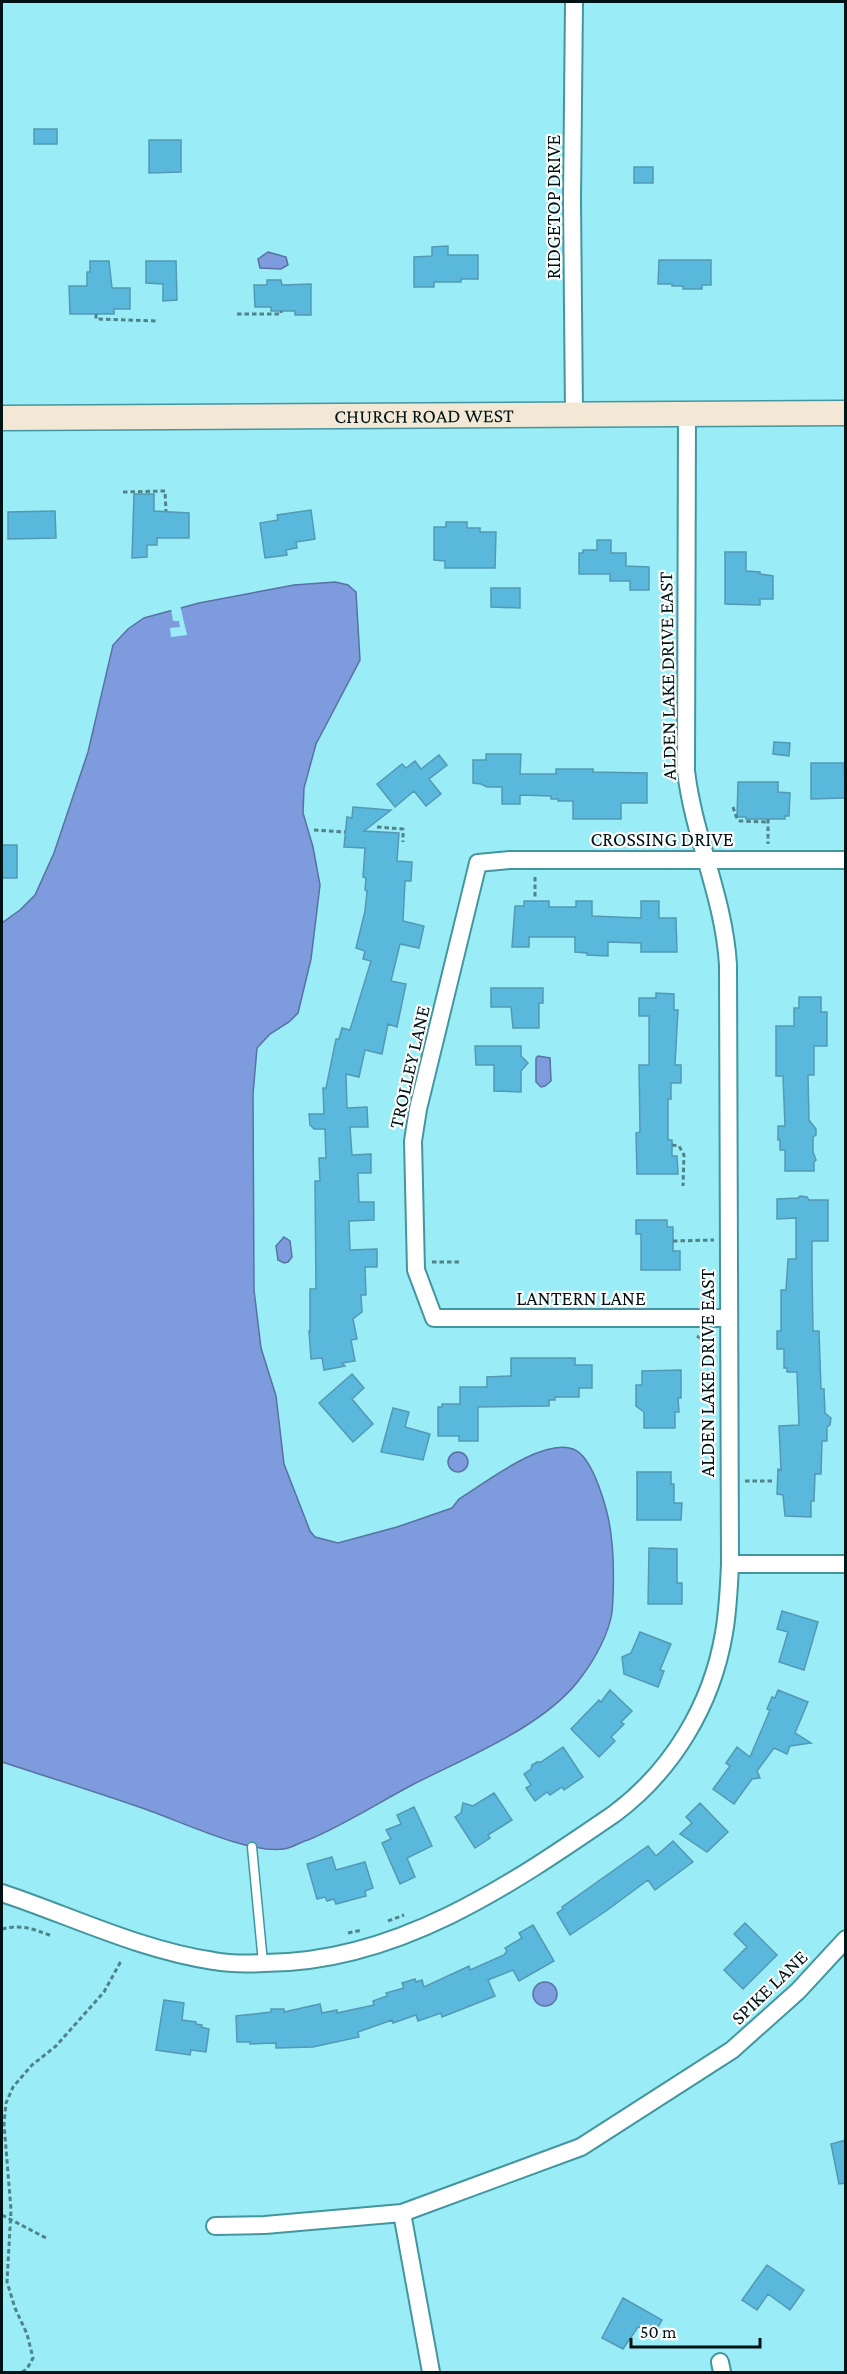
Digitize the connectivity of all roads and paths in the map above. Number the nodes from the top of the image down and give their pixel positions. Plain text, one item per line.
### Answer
1 (574, 2) edge
2 (281, 311) dead end
3 (96, 314) dead end
4 (237, 314) dead end
5 (156, 321) dead end
6 (574, 413) junction
7 (846, 413) edge
8 (687, 414) junction
9 (2, 418) edge
10 (123, 492) dead end
11 (166, 511) dead end
12 (733, 807) dead end
13 (377, 828) dead end
14 (314, 830) dead end
15 (345, 832) dead end
16 (403, 842) dead end
17 (708, 860) junction
18 (768, 860) junction
19 (846, 860) edge
20 (478, 863) joint
21 (527, 877) dead end
22 (535, 877) junction
23 (543, 877) dead end
24 (535, 898) dead end
25 (672, 1145) dead end
26 (683, 1186) dead end
27 (711, 1233) dead end
28 (719, 1240) junction
29 (672, 1241) dead end
30 (711, 1250) dead end
31 (432, 1254) dead end
32 (424, 1262) junction
33 (462, 1262) dead end
34 (434, 1269) dead end
35 (434, 1318) joint
36 (728, 1318) junction
37 (693, 1334) dead end
38 (711, 1366) dead end
39 (728, 1481) junction
40 (774, 1481) dead end
41 (730, 1564) junction
42 (846, 1564) edge
43 (252, 1847) dead end
44 (2, 1893) edge
45 (413, 1912) dead end
46 (386, 1922) dead end
47 (2, 1929) edge
48 (365, 1929) dead end
49 (344, 1934) dead end
50 (52, 1936) dead end
51 (844, 1945) edge
52 (121, 1961) dead end
53 (263, 1963) junction
54 (402, 2213) junction
55 (2, 2216) edge
56 (10, 2219) junction
57 (215, 2226) dead end
58 (46, 2238) dead end
59 (22, 2373) edge
60 (431, 2373) edge

1 - 6 street, RIDGETOP DRIVE
2 - 4 path
3 - 5 path
6 - 8 street, CHURCH ROAD WEST
6 - 9 street, CHURCH ROAD WEST
7 - 8 street, CHURCH ROAD WEST
8 - 17 street, ALDEN LAKE DRIVE EAST
10 - 11 path
12 - 18 path
13 - 16 path
14 - 15 path
17 - 18 street, CROSSING DRIVE
17 - 20 street, CROSSING DRIVE
17 - 28 street, ALDEN LAKE DRIVE EAST
18 - 19 street, CROSSING DRIVE
20 - 32 street, TROLLEY LANE
21 - 22 path
22 - 23 path
22 - 24 path
25 - 26 path
27 - 28 path
28 - 29 path
28 - 30 path
28 - 36 street, ALDEN LAKE DRIVE EAST
31 - 32 path
32 - 33 path
32 - 34 path
32 - 35 street, TROLLEY LANE
35 - 36 street, LANTERN LANE
36 - 39 street, ALDEN LAKE DRIVE EAST
37 - 38 path
39 - 40 path
39 - 41 street, ALDEN LAKE DRIVE EAST
41 - 42 street
41 - 53 street, ALDEN LAKE DRIVE EAST
43 - 53 lane
44 - 53 street, ALDEN LAKE DRIVE EAST
45 - 46 path
47 - 50 path
48 - 49 path
51 - 54 street, SPIKE LANE
52 - 56 path
54 - 57 street, SPIKE LANE
54 - 60 street
55 - 56 path
56 - 58 path
56 - 59 path

